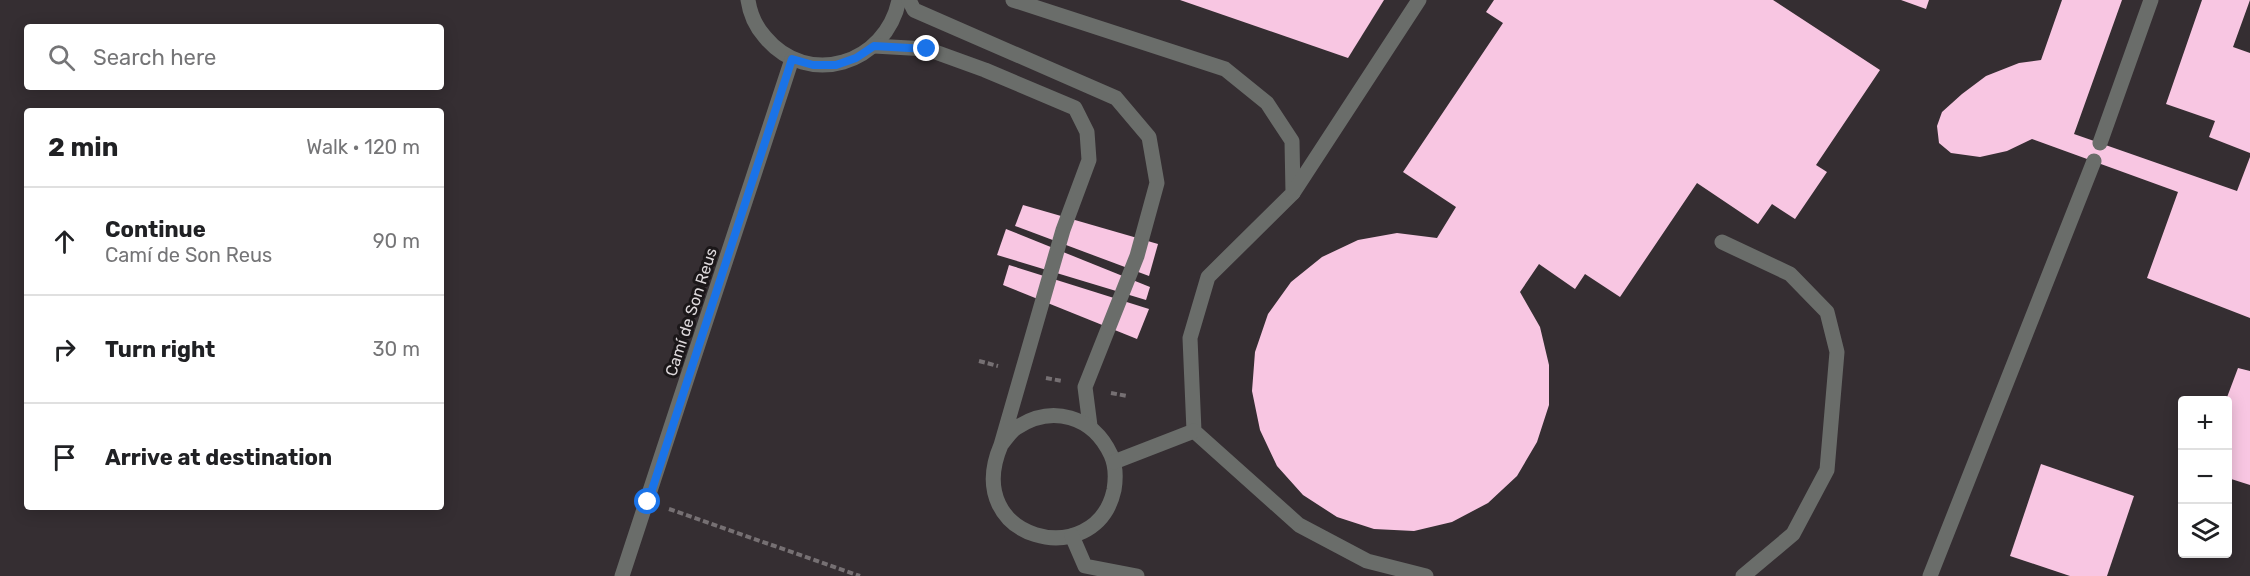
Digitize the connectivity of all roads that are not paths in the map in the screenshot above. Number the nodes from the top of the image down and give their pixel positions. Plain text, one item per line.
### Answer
1 (748, 0) edge
2 (899, 0) edge
3 (909, 0) edge
4 (1013, 0) edge
5 (1419, 0) edge
6 (2151, 0) edge
7 (874, 46) junction
8 (792, 59) junction
9 (2100, 143) dead end
10 (2094, 161) dead end
11 (1293, 193) junction
12 (1722, 242) dead end
13 (1090, 426) junction
14 (1194, 431) junction
15 (1001, 445) junction
16 (1114, 462) junction
17 (1071, 536) junction
18 (622, 576) edge
19 (1137, 576) edge
20 (1426, 576) edge
21 (1743, 576) edge
22 (1930, 576) edge

1 - 8 street
2 - 7 street
3 - 13 street
4 - 11 street
5 - 11 street
6 - 9 street
7 - 8 street
7 - 15 street
8 - 18 street, Camí de Son Reus
10 - 22 street
11 - 14 street
12 - 21 street
13 - 15 street
13 - 16 street
14 - 16 street
14 - 20 street
15 - 17 street
16 - 17 street
17 - 19 street

